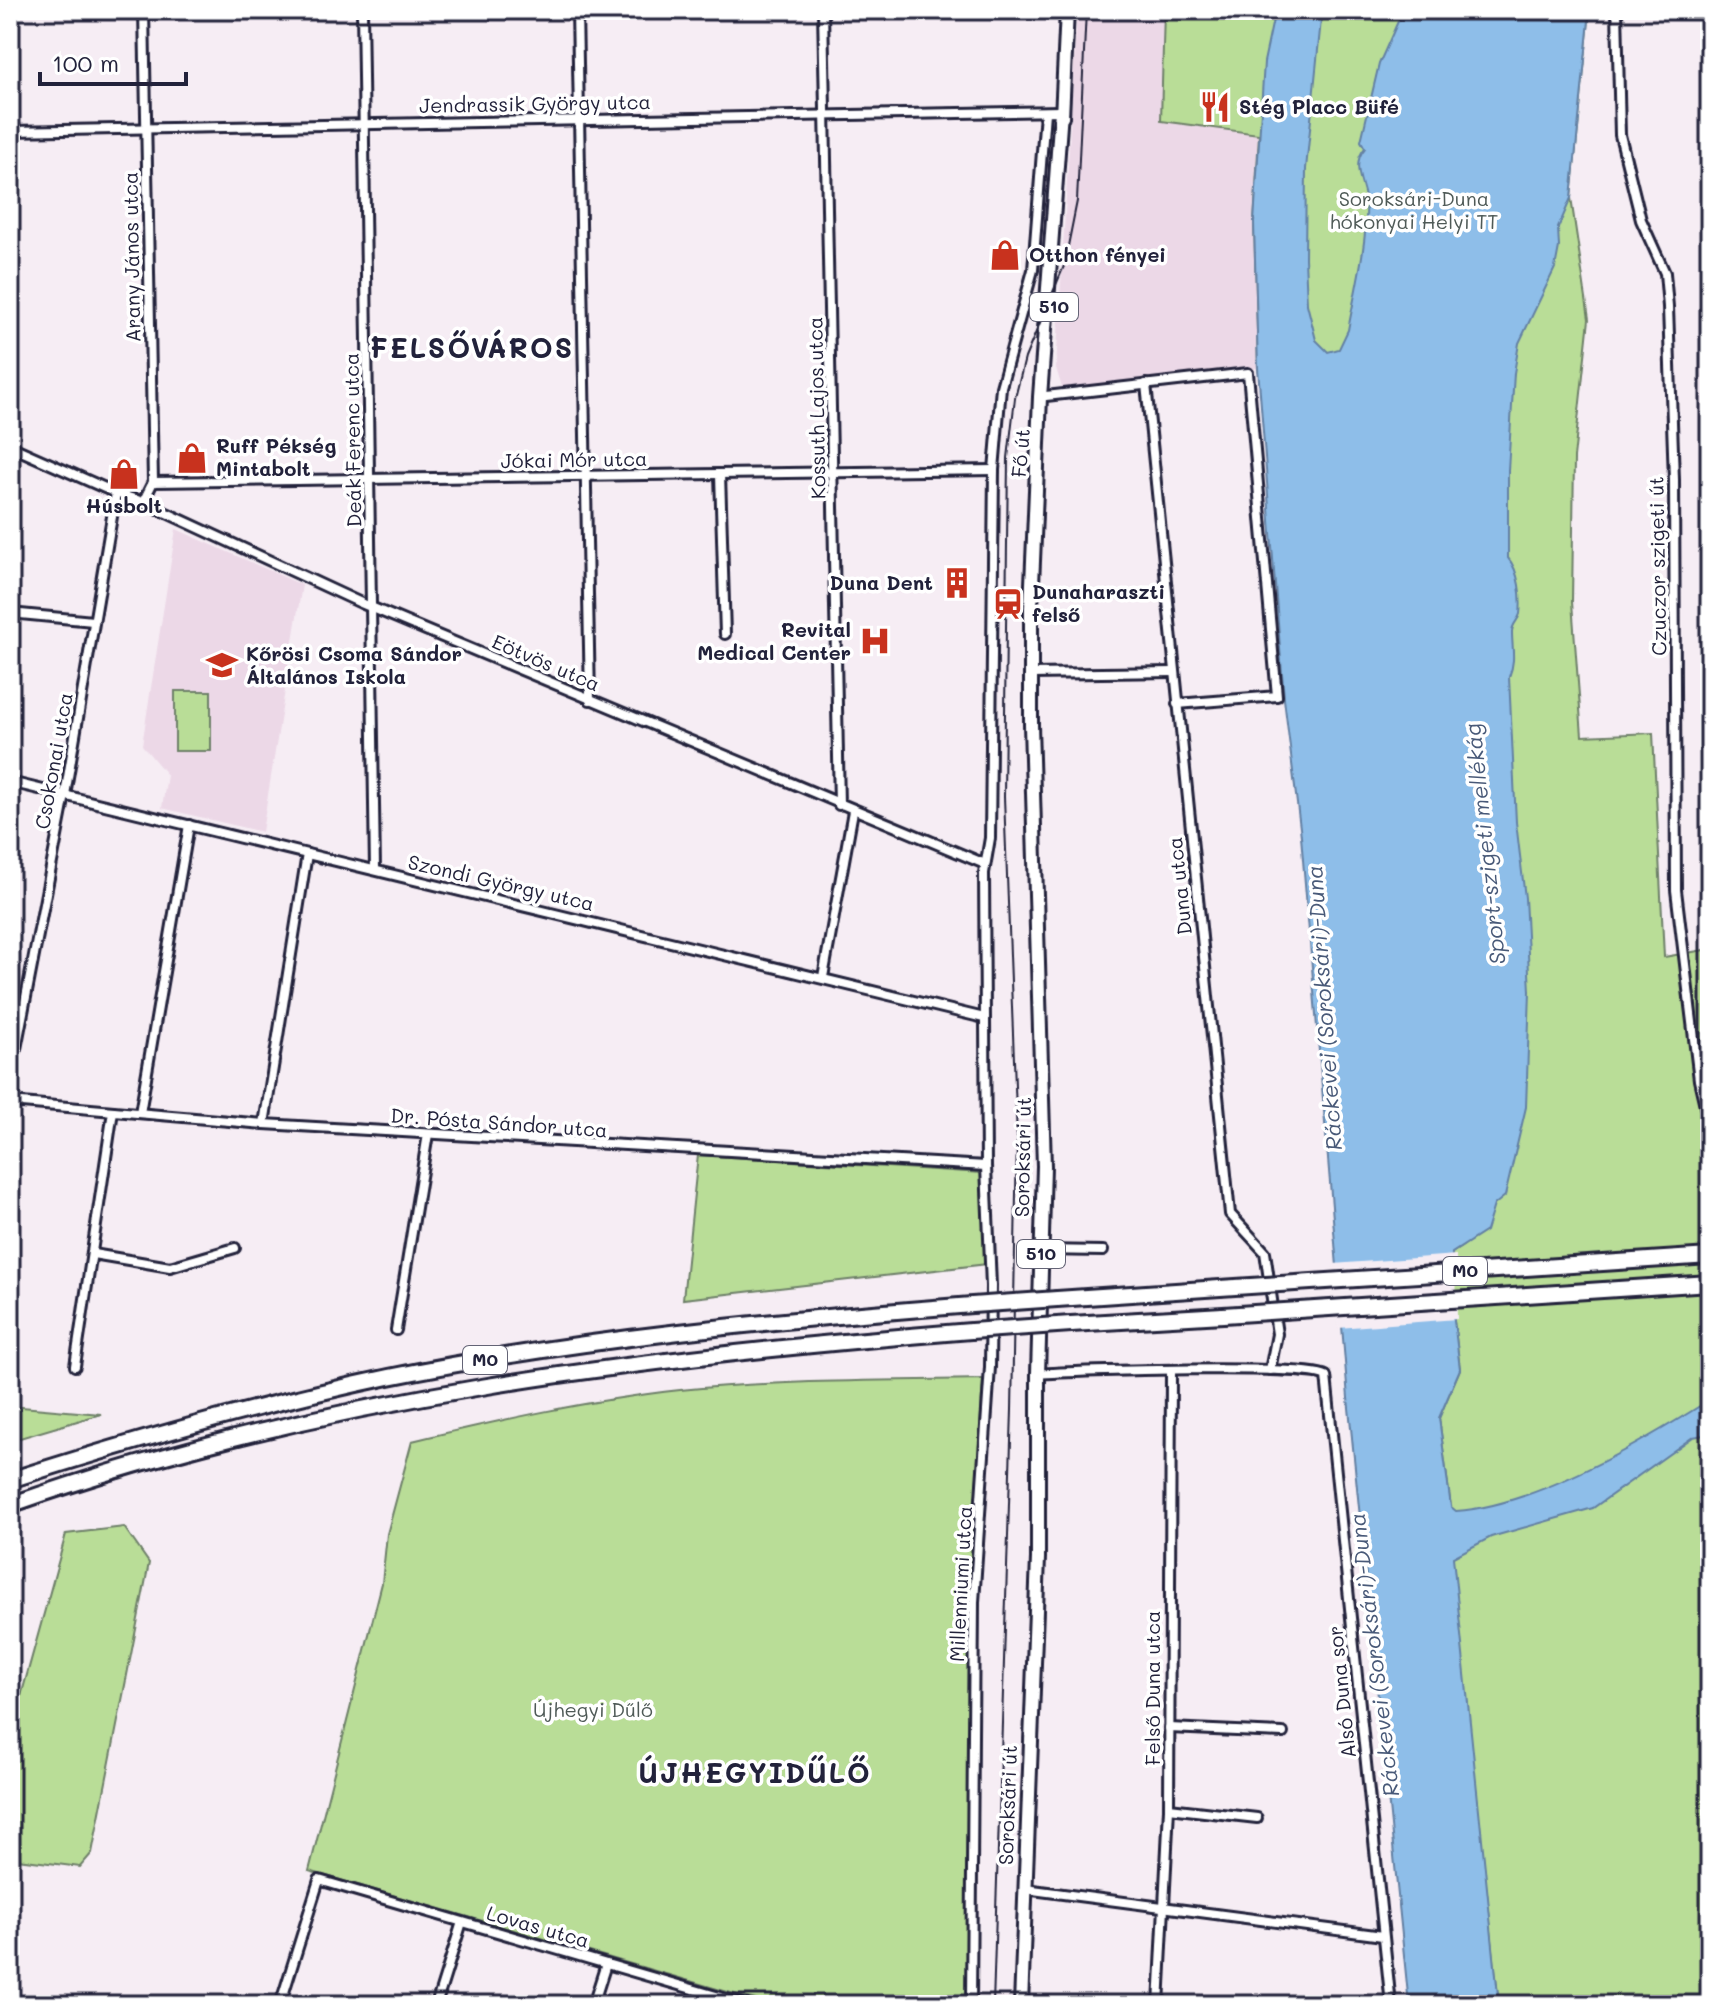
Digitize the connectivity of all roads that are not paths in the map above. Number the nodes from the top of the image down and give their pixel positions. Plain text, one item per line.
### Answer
1 (144, 10) edge
2 (362, 10) edge
3 (577, 10) edge
4 (823, 10) edge
5 (1067, 10) edge
6 (1617, 10) edge
7 (1061, 111) junction
8 (1045, 112) junction
9 (825, 116) junction
10 (579, 118) junction
11 (365, 123) junction
12 (146, 128) junction
13 (10, 131) edge
14 (1146, 384) junction
15 (1046, 396) junction
16 (10, 446) edge
17 (994, 470) junction
18 (835, 472) junction
19 (720, 474) junction
20 (587, 476) junction
21 (370, 479) junction
22 (153, 482) junction
23 (116, 493) junction
24 (143, 502) junction
25 (1036, 503) junction
26 (373, 607) junction
27 (10, 613) edge
28 (93, 621) junction
29 (725, 634) dead end
30 (1174, 672) junction
31 (1030, 674) junction
32 (590, 700) junction
33 (1177, 704) junction
34 (10, 782) edge
35 (65, 795) junction
36 (839, 805) junction
37 (853, 811) junction
38 (189, 825) junction
39 (307, 854) junction
40 (985, 864) junction
41 (375, 870) junction
42 (823, 977) junction
43 (984, 1018) junction
44 (10, 1080) edge
45 (10, 1102) edge
46 (113, 1111) junction
47 (140, 1113) junction
48 (264, 1124) junction
49 (1710, 1127) edge
50 (428, 1134) junction
51 (986, 1166) junction
52 (235, 1248) dead end
53 (1041, 1250) junction
54 (1103, 1251) dead end
55 (93, 1254) junction
56 (1710, 1256) edge
57 (1710, 1283) edge
58 (396, 1330) dead end
59 (75, 1366) dead end
60 (1270, 1370) junction
61 (1171, 1372) junction
62 (1038, 1374) junction
63 (10, 1480) edge
64 (10, 1505) edge
65 (1169, 1728) junction
66 (1283, 1733) dead end
67 (1169, 1808) junction
68 (1257, 1818) dead end
69 (1025, 1889) junction
70 (1167, 1907) junction
71 (462, 1922) junction
72 (1383, 1936) junction
73 (606, 1964) junction
74 (732, 2003) edge
75 (280, 2005) edge
76 (436, 2005) edge
77 (593, 2005) edge
78 (747, 2005) edge
79 (971, 2005) edge
80 (1021, 2005) edge
81 (1159, 2005) edge
82 (1391, 2005) edge

1 - 12 street, Arany János utca
2 - 11 street, Deák Ferenc utca
3 - 10 street
4 - 9 street, Kossuth Lajos utca
5 - 7 main road, Fő út / 510
6 - 49 street, Czuczor szigeti út
7 - 8 street, Jendrassik György utca
7 - 15 main road, Fő út / 510
7 - 25 main road, Fő út / 510
8 - 9 street, Jendrassik György utca
8 - 17 street, Fő út
9 - 10 street, Jendrassik György utca
9 - 18 street, Kossuth Lajos utca
10 - 11 street, Jendrassik György utca
10 - 20 street
11 - 12 street, Jendrassik György utca
11 - 21 street, Deák Ferenc utca
12 - 13 street, Jendrassik György utca
12 - 22 street, Arany János utca
14 - 15 street
14 - 30 street, Duna utca
14 - 33 street
15 - 25 main road, Fő út / 510
16 - 23 street, Eötvös utca
17 - 18 street, Jókai Mór utca
17 - 40 street, Fő út
18 - 19 street, Jókai Mór utca
18 - 36 street, Kossuth Lajos utca
19 - 20 street, Jókai Mór utca
19 - 29 street
20 - 21 street, Jókai Mór utca
20 - 32 street
21 - 22 street, Jókai Mór utca
21 - 26 street, Deák Ferenc utca
22 - 24 street, Arany János utca
23 - 24 street, Eötvös utca
23 - 28 street, Csokonai utca
24 - 26 street, Eötvös utca
25 - 31 main road, Soroksári út / 510
26 - 32 street, Eötvös utca
26 - 41 street, Deák Ferenc utca
27 - 28 street
28 - 35 street, Csokonai utca
30 - 31 street
30 - 33 street, Duna utca
31 - 53 main road, Soroksári út / 510
32 - 36 street, Eötvös utca
33 - 60 street, Duna utca
34 - 35 street, Szondi György utca
35 - 38 street, Szondi György utca
35 - 44 street, Csokonai utca
36 - 37 street, Eötvös utca
37 - 40 street, Eötvös utca
37 - 42 street
38 - 39 street, Szondi György utca
38 - 47 street
39 - 41 street, Szondi György utca
39 - 48 street
40 - 43 street, Fő út
41 - 42 street, Szondi György utca
42 - 43 street, Szondi György utca
43 - 51 street, Millenniumi utca
45 - 46 street, Dr. Pósta Sándor utca
46 - 47 street, Dr. Pósta Sándor utca
46 - 55 street
47 - 48 street, Dr. Pósta Sándor utca
48 - 50 street, Dr. Pósta Sándor utca
50 - 51 street, Dr. Pósta Sándor utca
50 - 58 street
51 - 79 street, Millenniumi utca
52 - 55 street
53 - 54 street
53 - 62 main road, Soroksári út / 510
55 - 59 street
56 - 63 highway, M0, bridge
57 - 64 highway, M0, bridge
60 - 61 street
60 - 72 street, Alsó Duna sor
61 - 62 street
61 - 65 street, Felső Duna utca
62 - 69 main road, Soroksári út / 510
65 - 66 street
65 - 67 street, Felső Duna utca
67 - 68 street
67 - 70 street, Felső Duna utca
69 - 70 street
69 - 80 main road, Soroksári út / 510
70 - 72 street
70 - 81 street, Felső Duna utca
71 - 73 street, Lovas utca
71 - 75 street, Lovas utca
71 - 76 street
72 - 82 street, Alsó Duna sor
73 - 74 street, Lovas utca
73 - 77 street
74 - 78 street, Lovas utca

